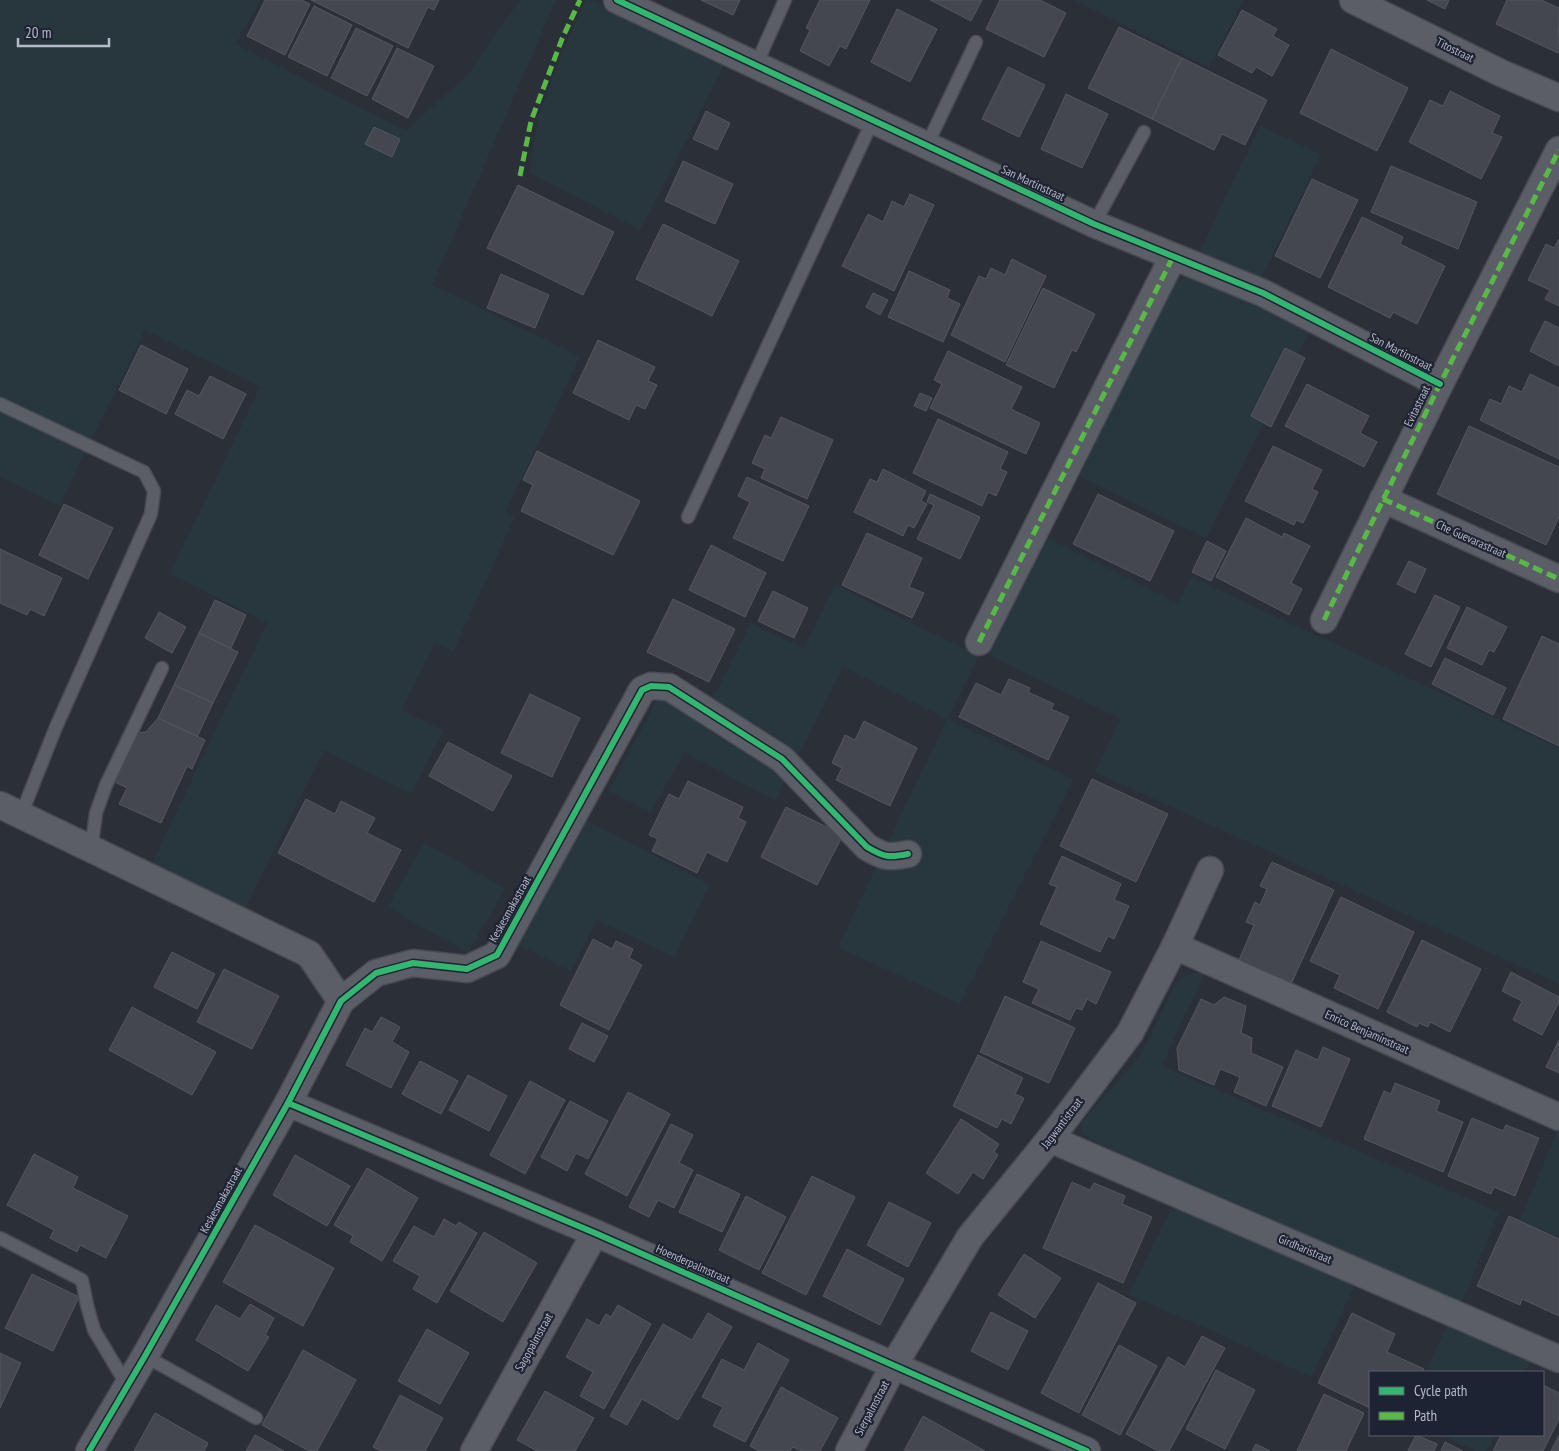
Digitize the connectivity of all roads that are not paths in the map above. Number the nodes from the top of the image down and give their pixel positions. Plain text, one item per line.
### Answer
1 (617, 0) edge
2 (785, 0) edge
3 (1353, 0) edge
4 (976, 42) dead end
5 (756, 65) junction
6 (1559, 98) edge
7 (873, 120) junction
8 (1144, 132) dead end
9 (926, 145) junction
10 (1559, 150) edge
11 (1094, 224) junction
12 (1173, 257) junction
13 (1440, 384) junction
14 (0, 404) edge
15 (1383, 499) junction
16 (688, 517) dead end
17 (1559, 579) edge
18 (1324, 620) dead end
19 (979, 642) dead end
20 (162, 668) dead end
21 (10, 810) edge
22 (90, 848) junction
23 (908, 854) dead end
24 (1210, 870) dead end
25 (1175, 946) junction
26 (341, 1001) junction
27 (288, 1103) junction
28 (1559, 1117) edge
29 (1050, 1139) junction
30 (595, 1233) junction
31 (0, 1238) edge
32 (145, 1356) junction
33 (1559, 1359) edge
34 (894, 1365) junction
35 (128, 1387) junction
36 (256, 1418) dead end
37 (89, 1451) edge
38 (474, 1451) edge
39 (849, 1451) edge
40 (1086, 1451) edge

1 - 5 street, San Martinstraat
2 - 5 lane
3 - 6 street, Titostraat
4 - 9 lane
5 - 7 street, San Martinstraat
7 - 9 street, San Martinstraat
7 - 16 lane
8 - 11 lane
9 - 11 street, San Martinstraat
10 - 13 street, Evitastraat
11 - 12 street, San Martinstraat
12 - 13 street, San Martinstraat
12 - 19 street
13 - 15 street, Evitastraat
14 - 21 lane
15 - 17 street, Che Guevarastraat
15 - 18 street, Evitastraat
20 - 22 lane
21 - 22 street
22 - 26 street
23 - 26 street, Keskesmakastraat
24 - 25 street, Jagwantistraat
25 - 28 street, Enrico Benjaminstraat
25 - 29 street, Jagwantistraat
26 - 27 street, Keskesmakastraat
27 - 30 street, Hoenderpalmstraat
27 - 32 street, Keskesmakastraat
29 - 33 street, Girdharistraat
29 - 34 street, Jagwantistraat
30 - 34 street, Hoenderpalmstraat
30 - 38 street, Sagopalmstraat
31 - 35 lane
32 - 35 street, Keskesmakastraat
32 - 36 lane
34 - 39 street, Sierpalmstraat
34 - 40 street, Hoenderpalmstraat
35 - 37 street, Keskesmakastraat

